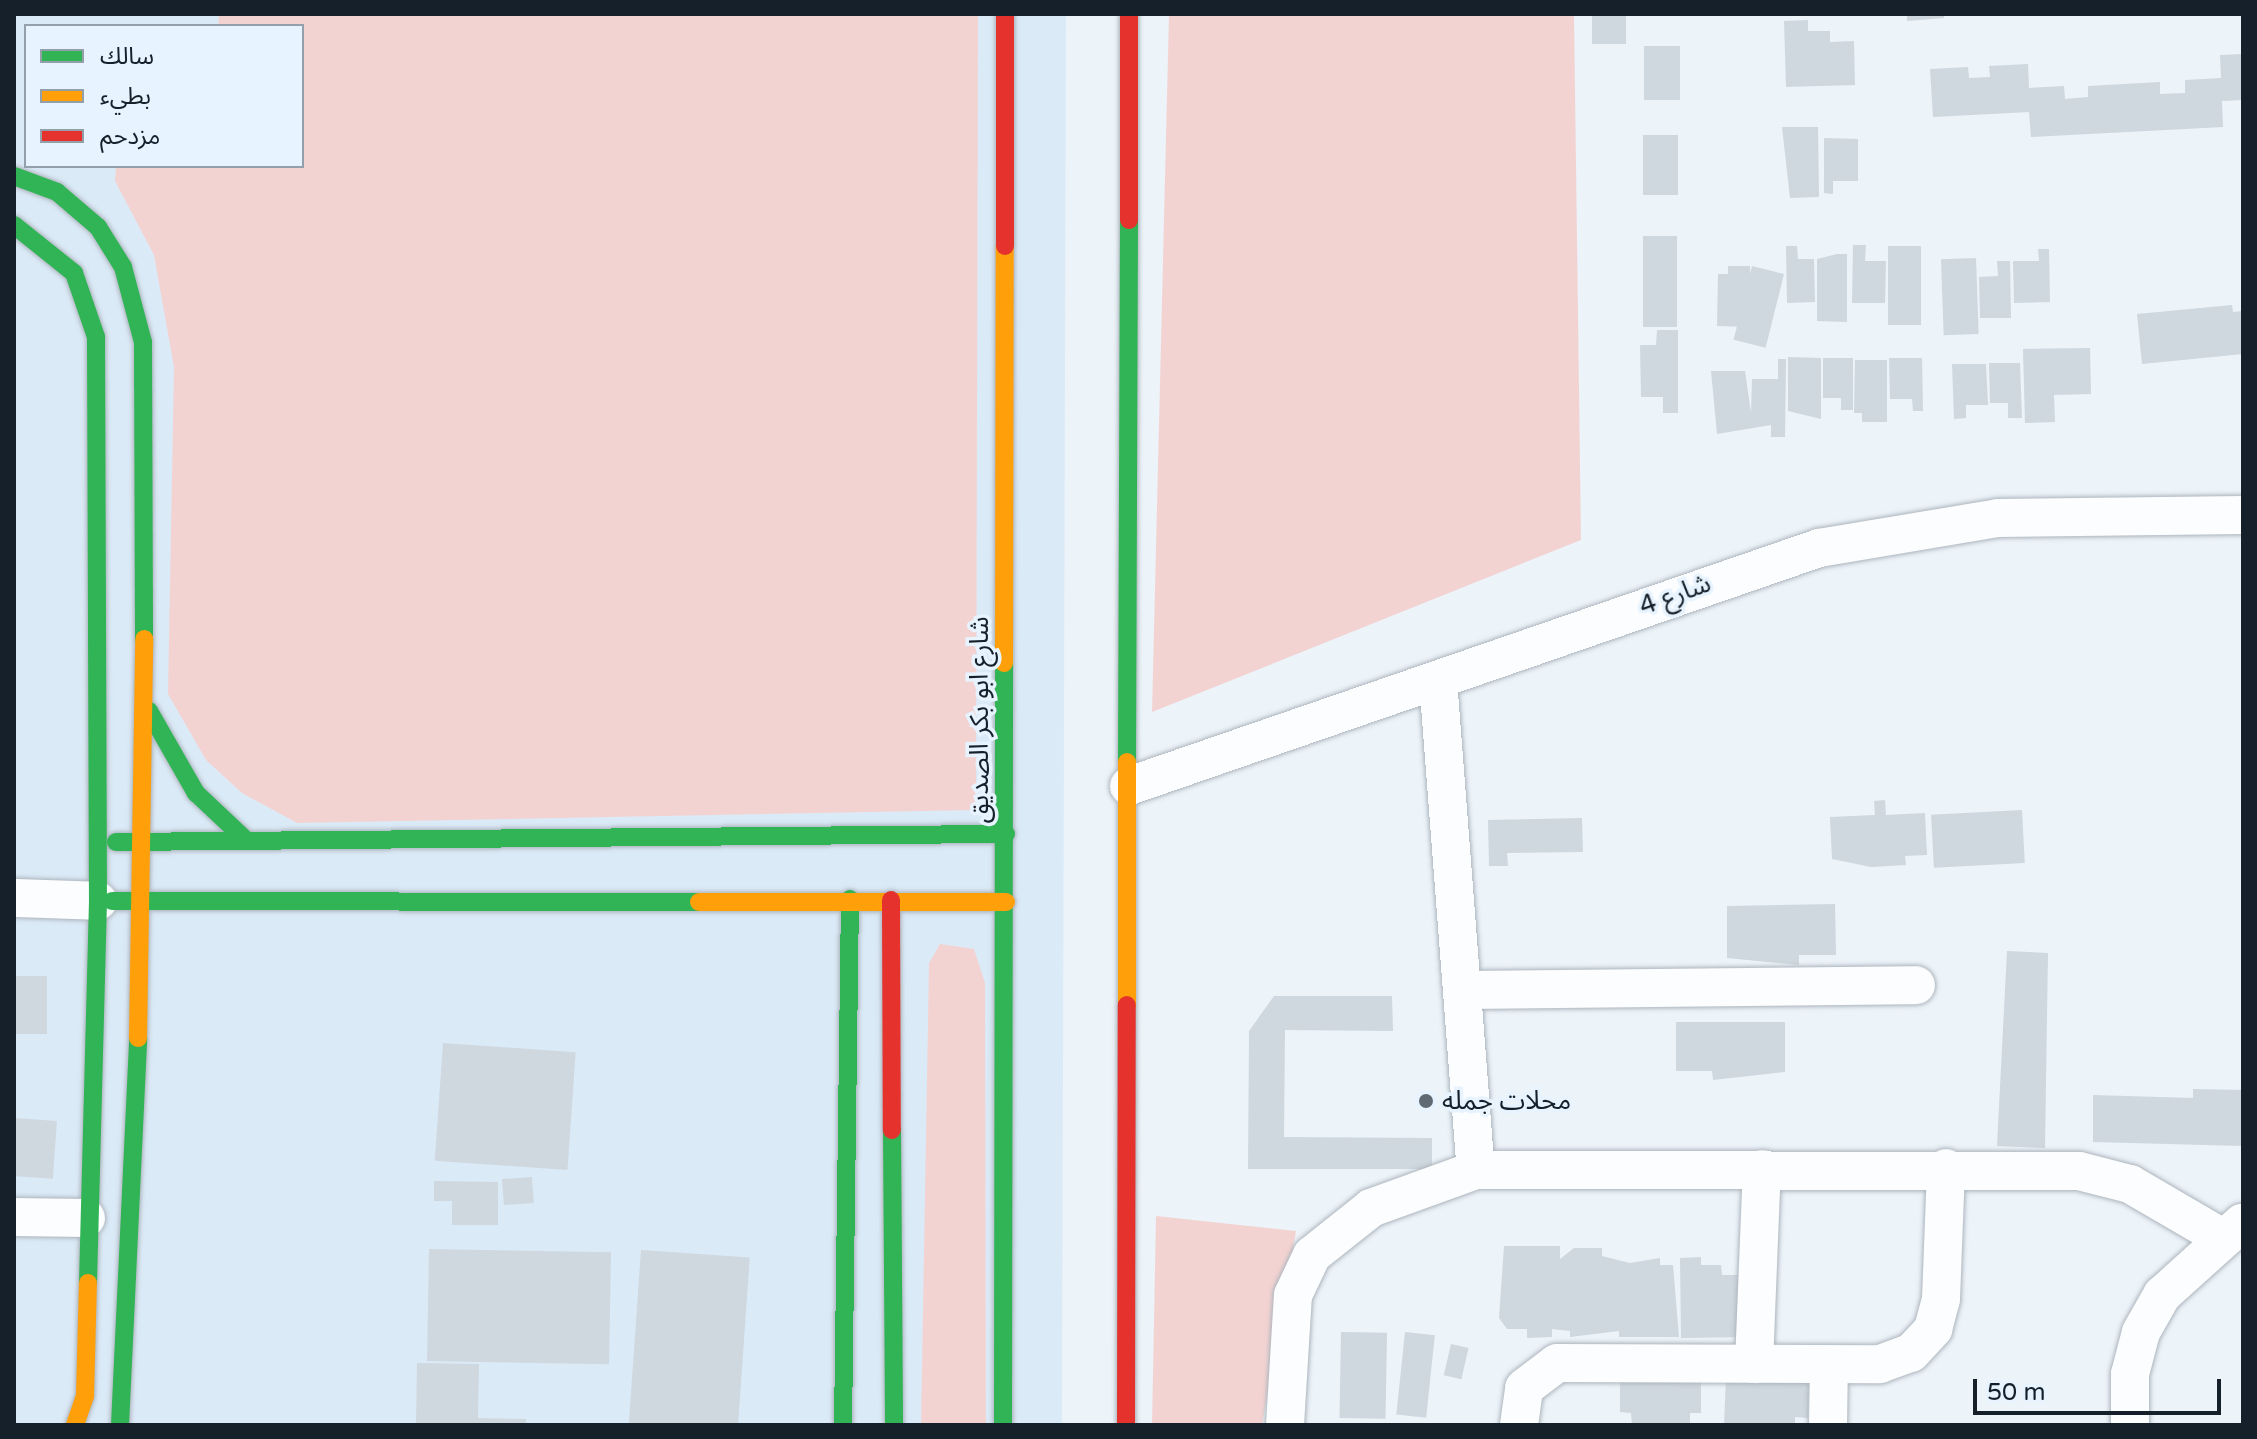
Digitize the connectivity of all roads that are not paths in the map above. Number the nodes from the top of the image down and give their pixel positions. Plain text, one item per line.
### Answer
1 (1005, 14) edge
2 (1129, 14) edge
3 (14, 176) edge
4 (14, 225) edge
5 (2243, 515) edge
6 (1438, 680) junction
7 (145, 702) junction
8 (1129, 786) junction
9 (1006, 834) junction
10 (247, 841) junction
11 (97, 842) junction
12 (144, 842) junction
13 (14, 898) edge
14 (850, 899) junction
15 (891, 900) junction
16 (98, 901) junction
17 (141, 902) junction
18 (1006, 902) junction
19 (1916, 985) dead end
20 (1462, 990) junction
21 (1946, 1168) junction
22 (1762, 1169) junction
23 (1476, 1170) junction
24 (14, 1217) edge
25 (86, 1218) junction
26 (2232, 1230) edge
27 (1754, 1364) junction
28 (1829, 1364) junction
29 (75, 1425) edge
30 (120, 1425) edge
31 (843, 1425) edge
32 (894, 1425) edge
33 (1003, 1425) edge
34 (1126, 1425) edge
35 (1285, 1425) edge
36 (1519, 1425) edge
37 (1828, 1425) edge
38 (2130, 1425) edge

1 - 9 street, شارع ابو بكر الصديق
2 - 8 street
3 - 7 street
4 - 11 street
5 - 6 street, شارع 4
6 - 8 street, شارع 4
6 - 20 street
7 - 10 street
7 - 12 street
8 - 34 street
9 - 10 street
9 - 18 street, شارع ابو بكر الصديق
10 - 12 street
11 - 12 street
11 - 16 street
12 - 17 street
13 - 16 street
14 - 15 street
14 - 17 street
14 - 31 street
15 - 18 street
15 - 32 street
16 - 17 street
16 - 25 street
17 - 30 street
18 - 33 street, شارع ابو بكر الصديق
19 - 20 street
20 - 23 street
21 - 22 street
21 - 26 street
21 - 28 street
22 - 23 street
22 - 27 street
23 - 35 street
24 - 25 street
25 - 29 street
26 - 38 street
27 - 28 street
27 - 36 street
28 - 37 street

